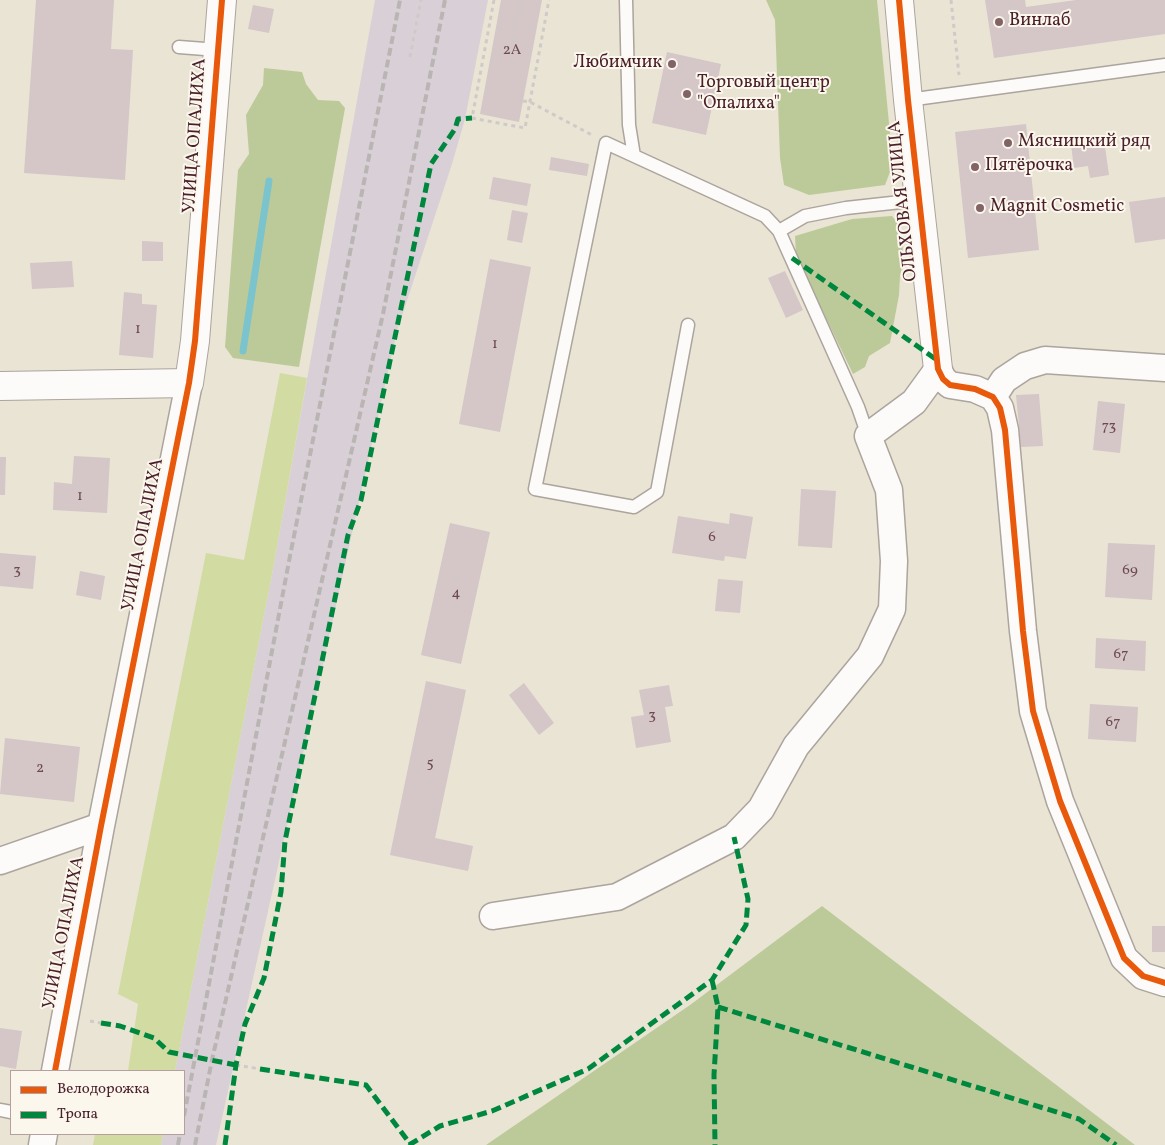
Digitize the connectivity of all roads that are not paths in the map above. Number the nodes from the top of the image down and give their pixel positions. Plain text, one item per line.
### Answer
1 (222, 0) edge
2 (626, 0) edge
3 (899, 0) edge
4 (179, 47) dead end
5 (218, 50) junction
6 (1165, 65) edge
7 (908, 100) junction
8 (634, 156) junction
9 (920, 200) junction
10 (779, 231) junction
11 (688, 325) dead end
12 (1165, 368) edge
13 (938, 369) junction
14 (189, 383) junction
15 (0, 386) edge
16 (993, 397) junction
17 (868, 436) junction
18 (101, 826) junction
19 (0, 860) edge
20 (493, 916) dead end
21 (1165, 983) edge
22 (55, 1070) edge

1 - 5 street, УЛИЦА ОПАЛИХА
2 - 8 lane
3 - 7 street, ОЛЬХОВАЯ УЛИЦА
4 - 5 lane
5 - 14 street, УЛИЦА ОПАЛИХА
6 - 7 lane
7 - 9 street, ОЛЬХОВАЯ УЛИЦА
8 - 10 lane
8 - 11 lane
9 - 10 lane
9 - 13 street, ОЛЬХОВАЯ УЛИЦА
10 - 17 lane
12 - 16 street
13 - 16 street
13 - 17 street
14 - 15 street
14 - 18 street, УЛИЦА ОПАЛИХА
16 - 21 street
17 - 20 street
18 - 19 street
18 - 22 street, УЛИЦА ОПАЛИХА

